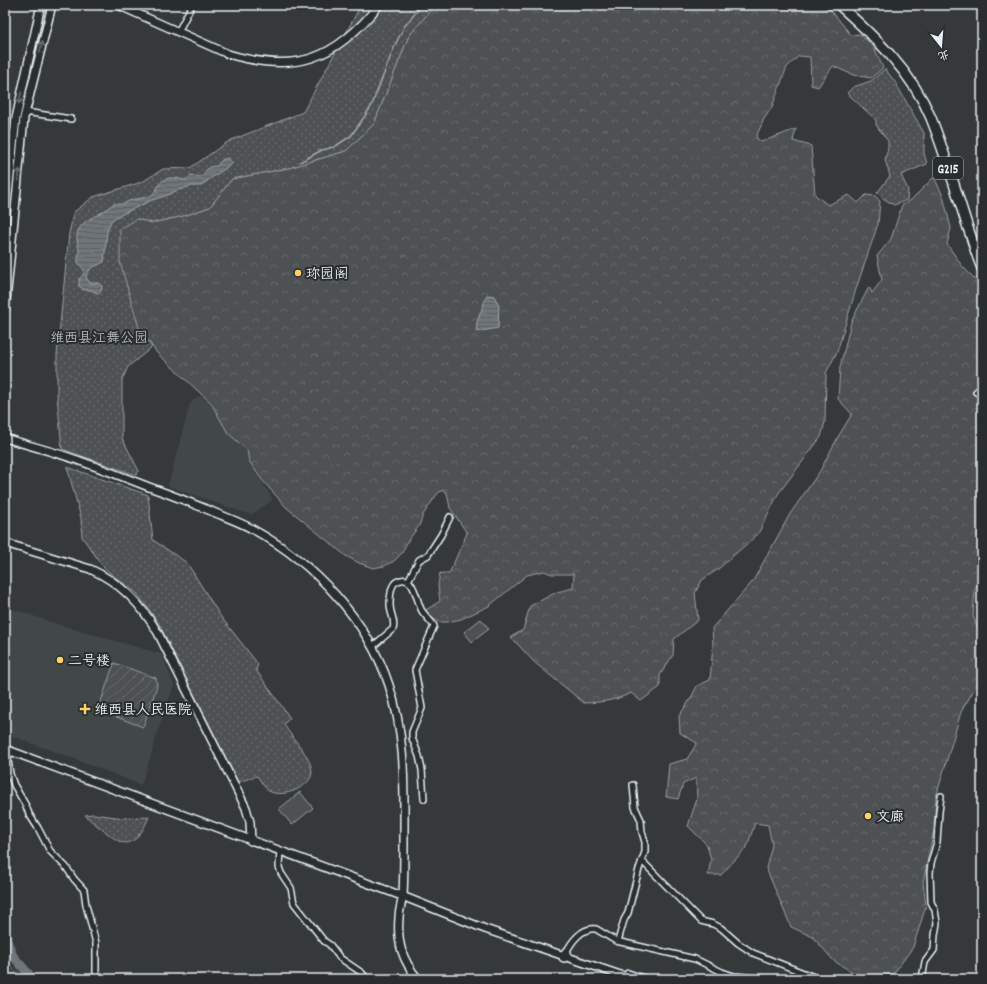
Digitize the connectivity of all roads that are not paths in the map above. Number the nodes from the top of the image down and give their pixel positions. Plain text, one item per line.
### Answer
1 (41, 5) edge
2 (52, 5) edge
3 (118, 5) edge
4 (192, 5) edge
5 (379, 5) edge
6 (839, 5) edge
7 (178, 32) junction
8 (25, 112) junction
9 (71, 119) dead end
10 (5, 224) edge
11 (982, 268) edge
12 (5, 311) edge
13 (982, 388) edge
14 (976, 392) dead end
15 (5, 438) edge
16 (450, 517) dead end
17 (5, 543) edge
18 (408, 581) junction
19 (372, 647) junction
20 (7, 750) edge
21 (633, 785) dead end
22 (941, 796) dead end
23 (424, 799) dead end
24 (251, 840) junction
25 (280, 851) junction
26 (642, 861) junction
27 (402, 896) junction
28 (618, 941) junction
29 (565, 955) junction
30 (96, 979) edge
31 (367, 979) edge
32 (418, 979) edge
33 (632, 979) edge
34 (643, 979) edge
35 (768, 979) edge
36 (819, 979) edge
37 (922, 979) edge

1 -> 10 main road
8 -> 2 main road
3 - 7 main road
4 - 7 street
5 - 7 main road
6 - 11 highway, G215
8 - 9 street
12 -> 8 main road
13 - 14 street
15 - 19 main road
16 - 18 street
17 - 24 main road
18 - 19 street
18 - 23 street
19 - 27 main road
20 - 24 main road
20 - 30 street
21 - 26 street
22 - 37 street
24 - 25 main road
25 - 27 main road
25 - 31 street
26 - 28 street
26 - 36 street
27 - 29 main road
27 - 32 main road
28 - 29 street
28 - 35 street
29 - 33 main road
29 - 34 main road

